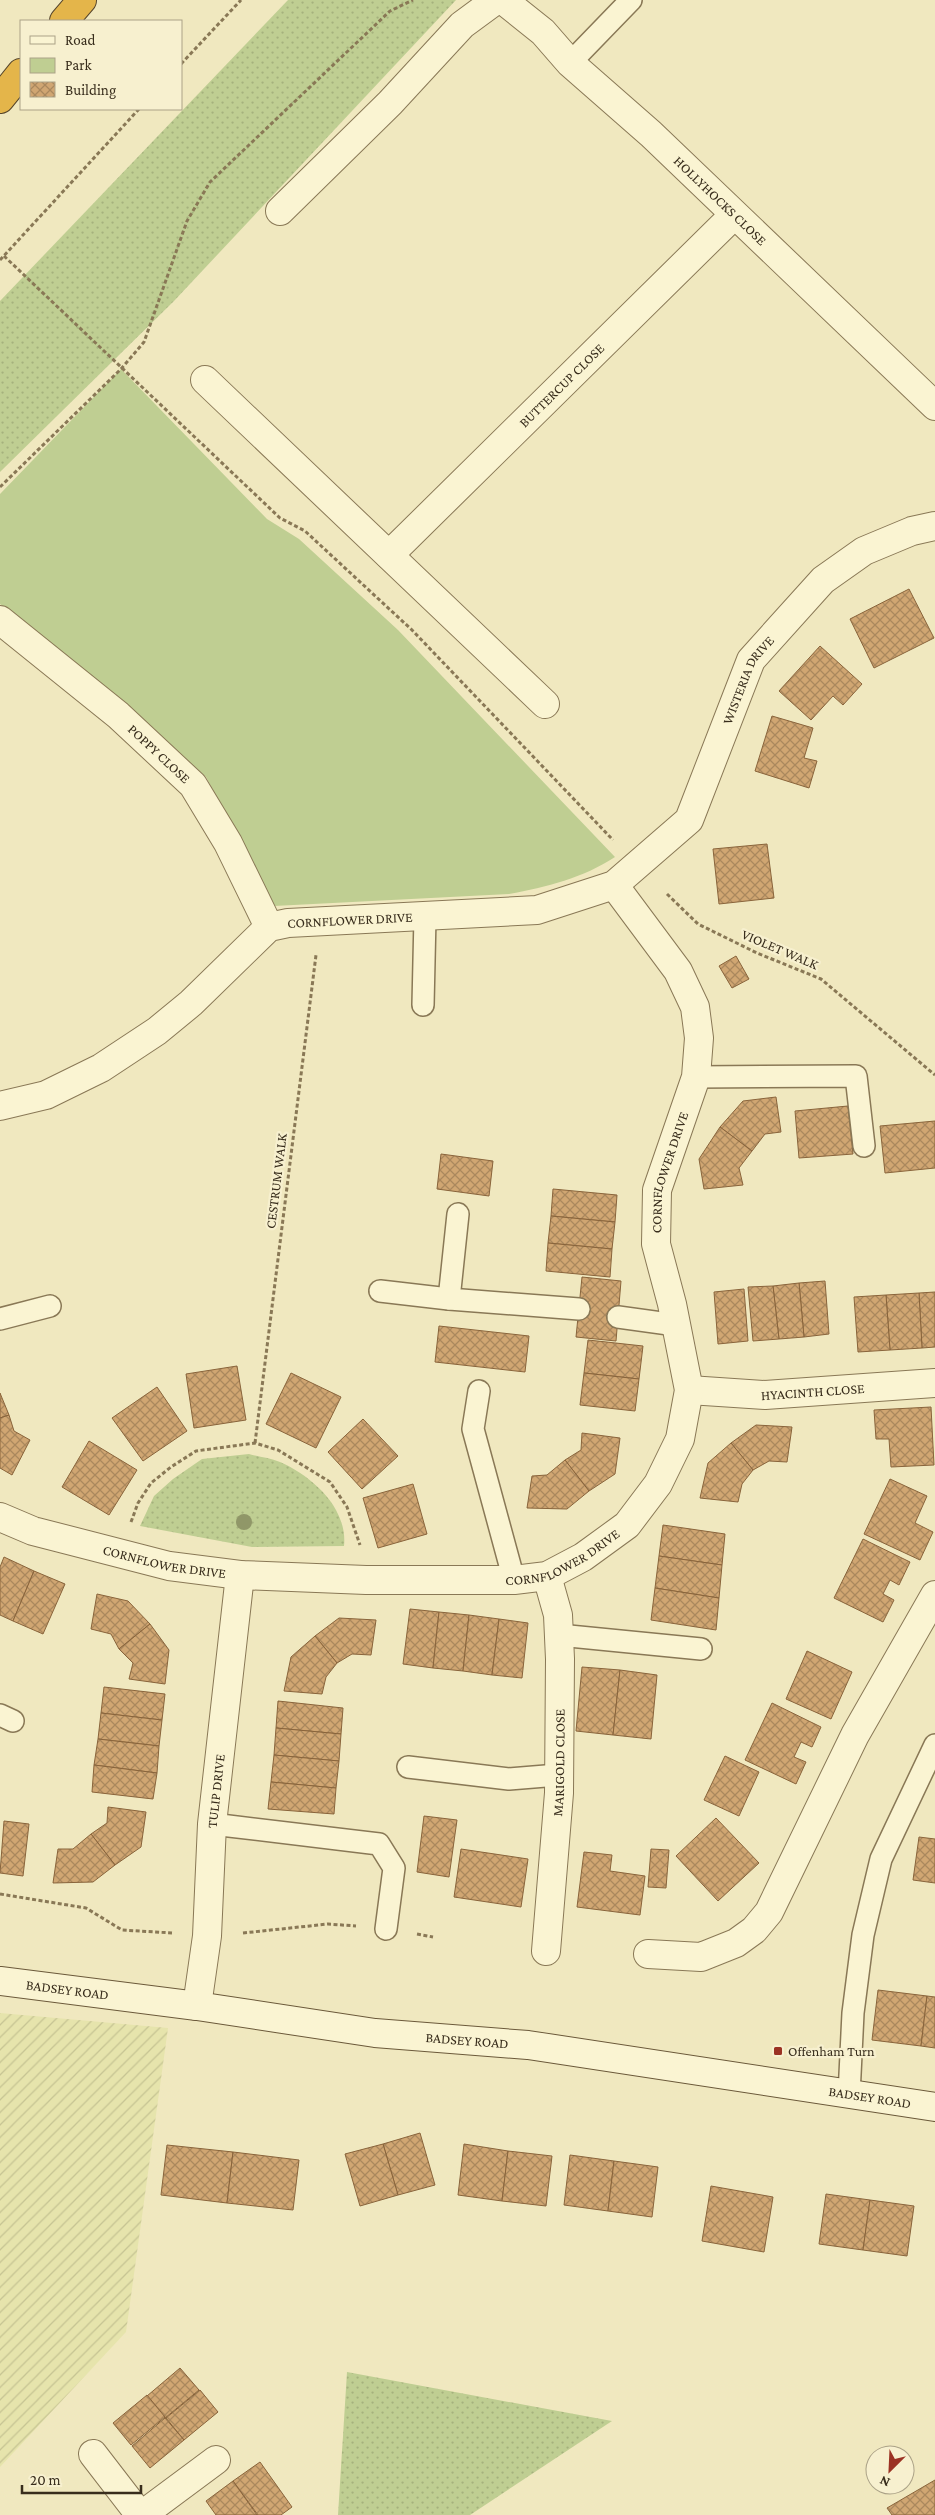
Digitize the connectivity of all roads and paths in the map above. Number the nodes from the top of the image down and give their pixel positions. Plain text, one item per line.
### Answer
1 (82, 0) edge
2 (241, 0) edge
3 (413, 0) edge
4 (496, 0) edge
5 (503, 0) edge
6 (631, 0) edge
7 (65, 20) edge
8 (182, 63) edge
9 (570, 63) junction
10 (20, 74) edge
11 (0, 99) edge
12 (138, 110) edge
13 (280, 211) dead end
14 (734, 215) junction
15 (4, 256) junction
16 (0, 260) edge
17 (122, 369) junction
18 (205, 380) dead end
19 (935, 406) edge
20 (0, 487) edge
21 (935, 526) edge
22 (389, 556) junction
23 (0, 620) edge
24 (545, 704) dead end
25 (638, 867) junction
26 (614, 885) junction
27 (425, 917) junction
28 (320, 922) junction
29 (269, 927) junction
30 (423, 1005) dead end
31 (935, 1075) edge
32 (696, 1077) junction
33 (0, 1106) edge
34 (864, 1146) dead end
35 (458, 1214) dead end
36 (380, 1291) dead end
37 (449, 1299) junction
38 (50, 1306) dead end
39 (579, 1309) dead end
40 (618, 1318) dead end
41 (0, 1320) edge
42 (676, 1325) junction
43 (935, 1383) edge
44 (689, 1390) junction
45 (480, 1391) dead end
46 (254, 1443) junction
47 (0, 1518) edge
48 (118, 1552) junction
49 (240, 1575) junction
50 (547, 1576) junction
51 (366, 1580) junction
52 (514, 1580) junction
53 (935, 1595) edge
54 (558, 1635) junction
55 (701, 1649) dead end
56 (935, 1745) edge
57 (408, 1767) dead end
58 (558, 1775) junction
59 (212, 1824) junction
60 (0, 1894) edge
61 (386, 1929) junction
62 (207, 1936) junction
63 (433, 1937) dead end
64 (546, 1951) dead end
65 (648, 1954) dead end
66 (0, 1981) edge
67 (197, 2006) junction
68 (849, 2095) junction
69 (935, 2107) edge
70 (93, 2454) dead end
71 (216, 2460) dead end
72 (141, 2515) edge

1 - 7 highway
2 - 8 path
3 - 17 path
4 - 13 street
5 - 9 street, HOLLYHOCKS CLOSE
6 - 9 lane
9 - 14 street, HOLLYHOCKS CLOSE
10 - 11 highway
12 - 15 path
14 - 19 street, HOLLYHOCKS CLOSE
14 - 22 street, BUTTERCUP CLOSE
15 - 16 path
15 - 17 path, VIOLET WALK
17 - 20 path
17 - 25 path, VIOLET WALK
18 - 22 street
21 - 25 street, WISTERIA DRIVE
22 - 24 street
23 - 29 street, POPPY CLOSE
25 - 26 street, WISTERIA DRIVE
25 - 31 path, VIOLET WALK
26 - 27 street, CORNFLOWER DRIVE
26 - 32 street, CORNFLOWER DRIVE
27 - 28 street, CORNFLOWER DRIVE
27 - 30 lane
28 - 29 street, CORNFLOWER DRIVE
28 - 46 path, CESTRUM WALK
29 - 33 street, CORNFLOWER DRIVE
32 - 34 lane
32 - 42 street, CORNFLOWER DRIVE
35 - 37 lane
36 - 37 lane
37 - 39 lane
38 - 41 lane
40 - 42 lane
42 - 44 street, CORNFLOWER DRIVE
43 - 44 street, HYACINTH CLOSE
44 - 50 street, CORNFLOWER DRIVE
45 - 52 lane
46 - 48 path
46 - 51 path
47 - 48 street, CORNFLOWER DRIVE
48 - 49 street, CORNFLOWER DRIVE
49 - 51 street, CORNFLOWER DRIVE
49 - 59 street, TULIP DRIVE
50 - 52 street, CORNFLOWER DRIVE
50 - 54 street, MARIGOLD CLOSE
51 - 52 street, CORNFLOWER DRIVE
53 - 65 street
54 - 55 lane
54 - 58 street, MARIGOLD CLOSE
56 - 68 lane
57 - 58 lane
58 - 64 street, MARIGOLD CLOSE
59 - 61 lane
59 - 62 street, TULIP DRIVE
60 - 62 path
61 - 62 path
61 - 63 path
62 - 67 street, TULIP DRIVE
66 - 67 street, BADSEY ROAD
67 - 68 street, BADSEY ROAD
68 - 69 street, BADSEY ROAD
70 - 72 street
71 - 72 street

